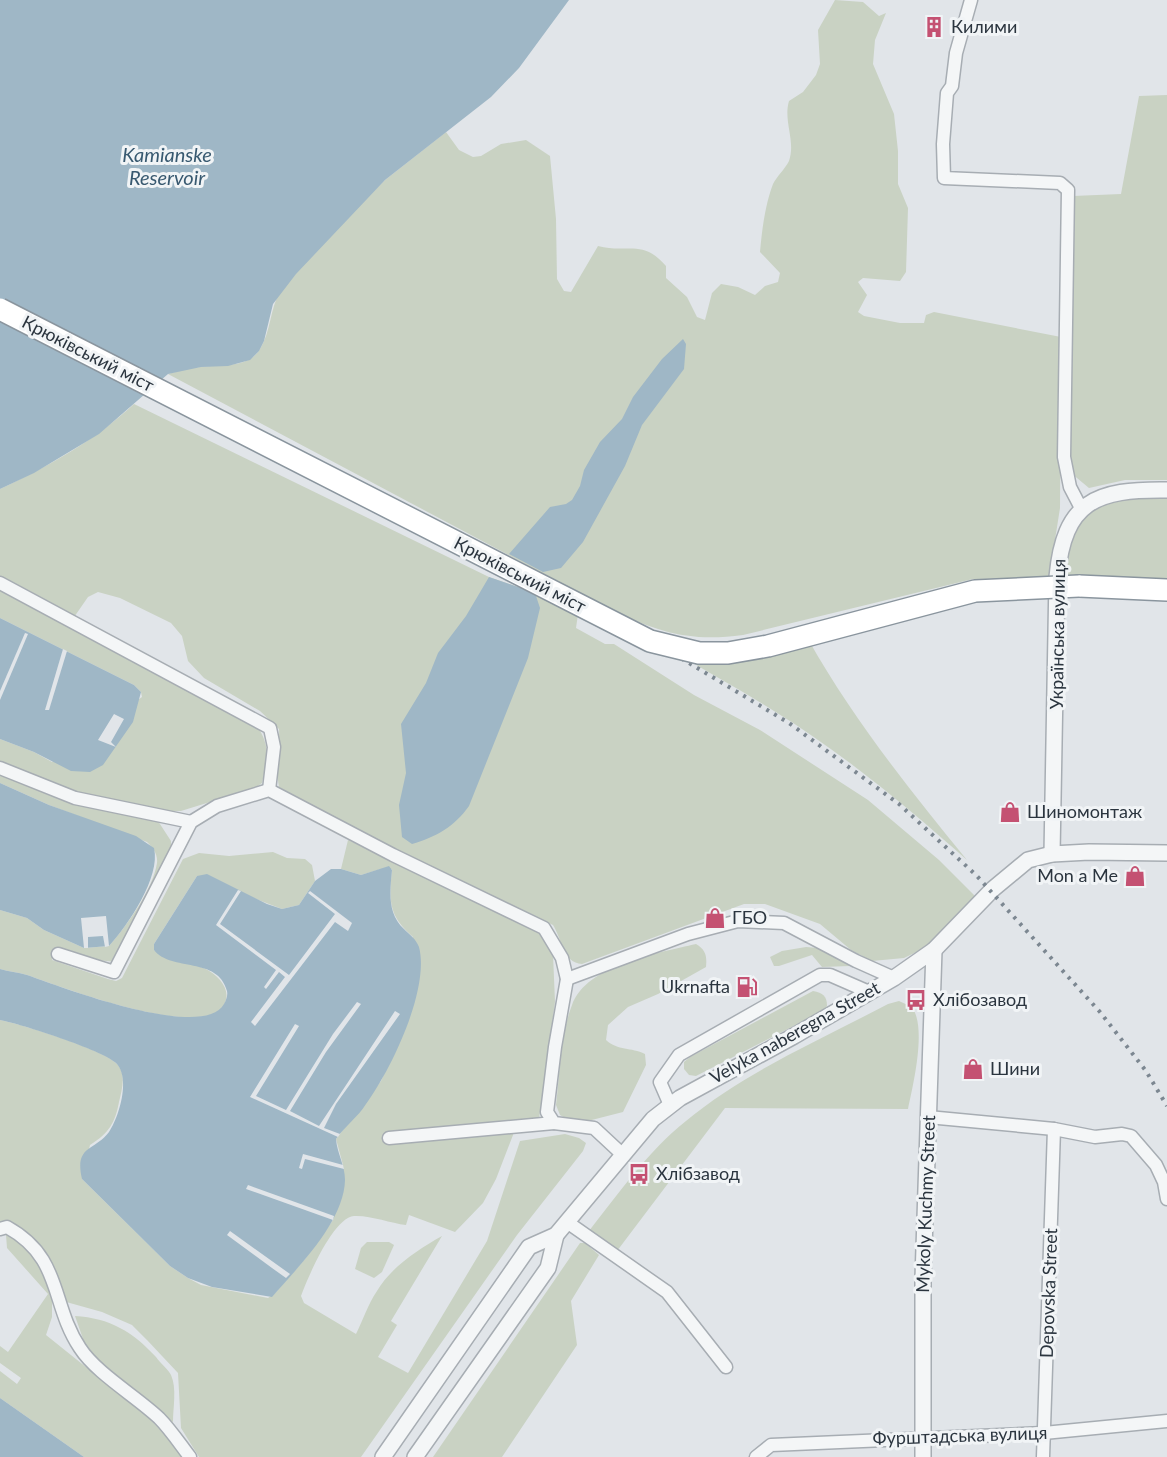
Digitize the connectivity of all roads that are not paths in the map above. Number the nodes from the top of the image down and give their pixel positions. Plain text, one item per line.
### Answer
1 (971, 0) edge
2 (0, 309) edge
3 (1167, 490) edge
4 (1082, 510) junction
5 (0, 583) edge
6 (1167, 590) edge
7 (0, 768) edge
8 (269, 790) junction
9 (190, 822) junction
10 (1167, 853) edge
11 (1052, 854) junction
12 (934, 950) junction
13 (58, 954) dead end
14 (894, 978) junction
15 (567, 979) junction
16 (869, 992) junction
17 (670, 1105) junction
18 (928, 1117) junction
19 (554, 1123) junction
20 (1054, 1129) junction
21 (389, 1138) dead end
22 (622, 1155) junction
23 (1167, 1198) edge
24 (567, 1222) junction
25 (0, 1229) edge
26 (556, 1235) junction
27 (726, 1367) dead end
28 (1167, 1421) edge
29 (1044, 1432) junction
30 (922, 1436) junction
31 (190, 1457) edge
32 (383, 1457) edge
33 (415, 1457) edge
34 (756, 1457) edge
35 (923, 1457) edge
36 (1043, 1457) edge

1 - 4 street
2 - 6 highway, Крюківський міст, bridge
3 - 4 street, Українська вулиця
4 - 11 street, Українська вулиця
5 - 8 street
7 - 9 street
8 - 9 street
8 - 15 street
9 - 13 street
10 - 11 street, Velyka naberegna Street
11 - 12 street, Velyka naberegna Street
12 - 14 street, Velyka naberegna Street
12 - 18 street, Mykoly Kuchmy Street
14 - 15 street
14 - 16 street, Velyka naberegna Street
15 - 19 street
16 - 17 street, Velyka naberegna Street
16 - 17 street
17 - 22 street, Velyka naberegna Street
18 - 20 street
18 - 30 street, Mykoly Kuchmy Street
19 - 21 street
19 - 22 street
20 - 23 street
20 - 29 street, Depovska Street
22 - 24 street, Velyka naberegna Street
24 - 26 street, Velyka naberegna Street
24 - 27 street
25 - 31 street
26 - 32 street, Velyka naberegna Street
26 - 33 street, Velyka naberegna Street
28 - 29 street, Фурштадська вулиця
29 - 30 street, Фурштадська вулиця
29 - 36 street, Depovska Street
30 - 34 street, Фурштадська вулиця
30 - 35 street, Mykoly Kuchmy Street

